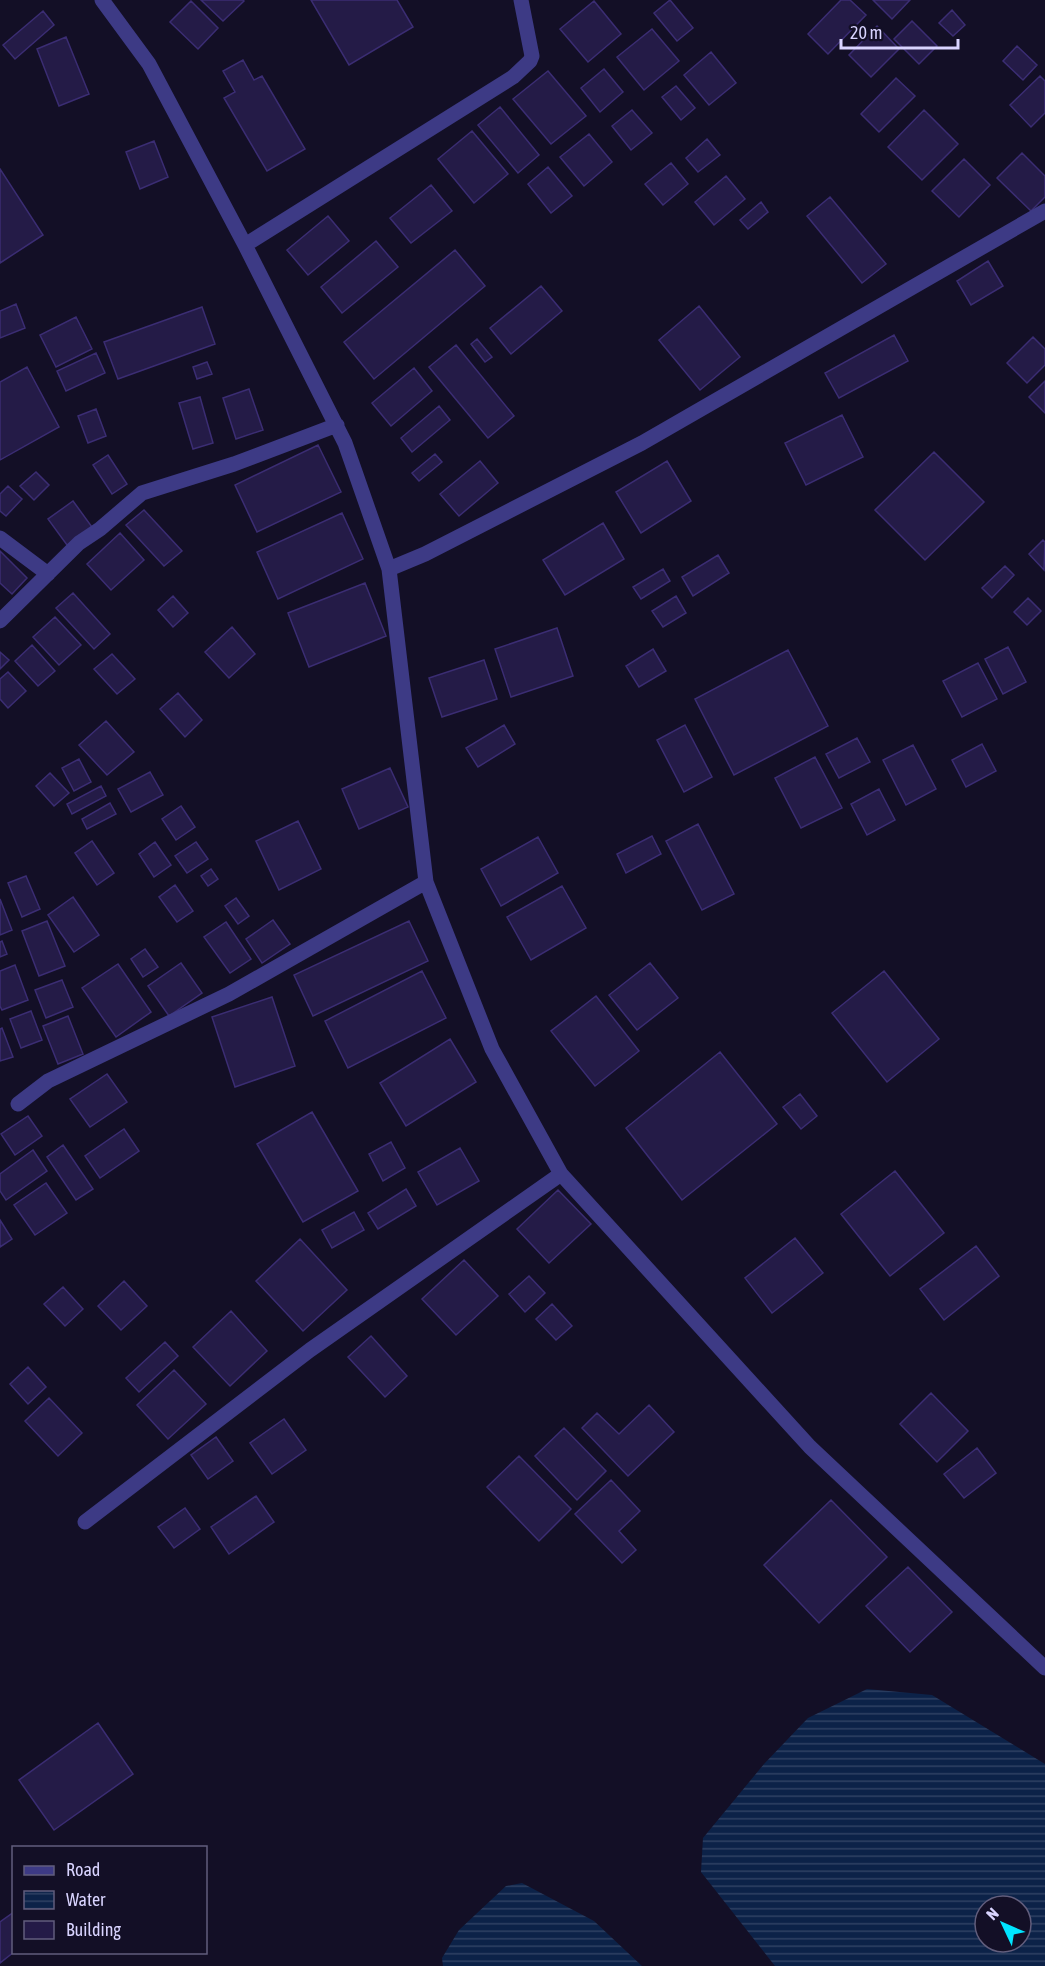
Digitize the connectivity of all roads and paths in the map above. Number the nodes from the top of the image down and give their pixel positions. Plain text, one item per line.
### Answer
1 (102, 0) edge
2 (521, 0) edge
3 (1045, 211) edge
4 (245, 245) junction
5 (337, 424) junction
6 (0, 538) edge
7 (389, 569) junction
8 (48, 574) junction
9 (0, 621) edge
10 (426, 882) junction
11 (18, 1104) dead end
12 (561, 1174) junction
13 (85, 1522) dead end
14 (1045, 1668) edge

1 - 4 street
2 - 4 street
3 - 7 street
4 - 5 street
5 - 7 street
5 - 8 street
6 - 8 street
7 - 10 street
8 - 9 street
10 - 11 street
10 - 12 street
12 - 13 street
12 - 14 street

